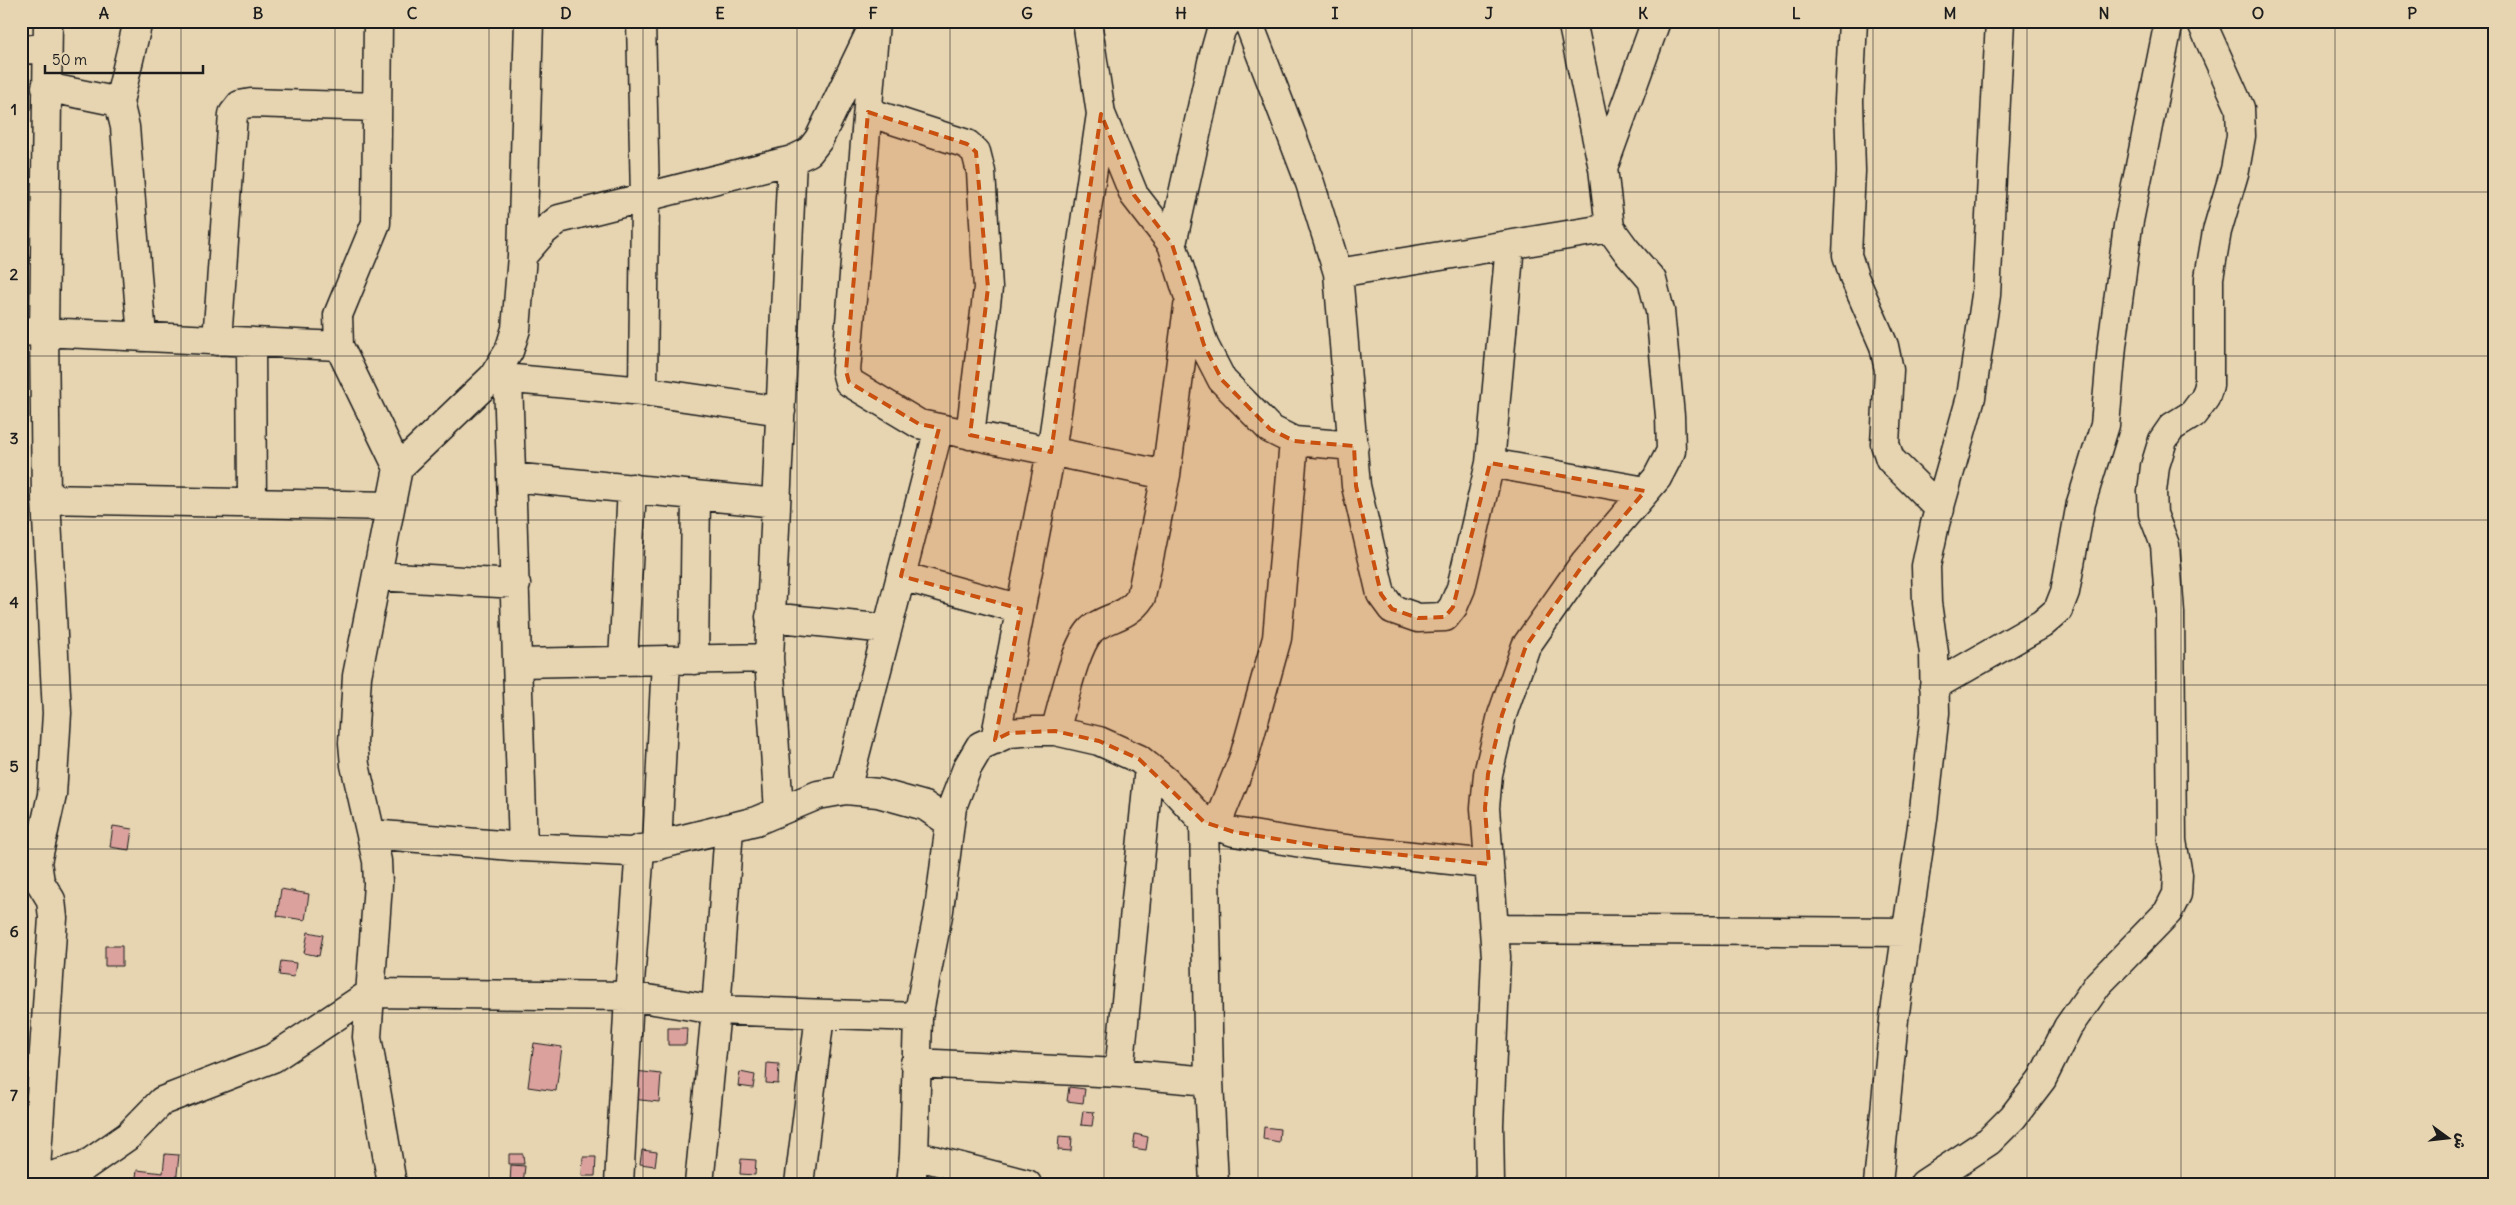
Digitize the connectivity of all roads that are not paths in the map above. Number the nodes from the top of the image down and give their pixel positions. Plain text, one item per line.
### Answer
1 (48, 21) edge
2 (138, 21) edge
3 (378, 21) edge
4 (529, 21) edge
5 (641, 21) edge
6 (1087, 21) edge
7 (1227, 21) edge
8 (1248, 21) edge
9 (1572, 21) edge
10 (1656, 21) edge
11 (1853, 21) edge
12 (2000, 21) edge
13 (2169, 21) edge
14 (2201, 21) edge
15 (876, 22) edge
16 (34, 49) edge
17 (46, 87) junction
18 (119, 102) junction
19 (377, 107) junction
20 (868, 112) junction
21 (1101, 114) junction
22 (792, 160) junction
23 (1604, 168) junction
24 (645, 197) junction
25 (1610, 228) junction
26 (1172, 244) junction
27 (1510, 245) junction
28 (522, 256) junction
29 (1338, 273) junction
30 (1188, 300) junction
31 (33, 332) edge
32 (142, 337) junction
33 (218, 341) junction
34 (251, 343) junction
35 (339, 346) junction
36 (500, 378) junction
37 (643, 391) junction
38 (781, 411) junction
39 (939, 428) junction
40 (970, 435) junction
41 (1294, 441) junction
42 (1354, 446) junction
43 (1051, 452) junction
44 (1490, 463) junction
45 (398, 468) junction
46 (1166, 475) junction
47 (512, 477) junction
48 (632, 488) junction
49 (1645, 491) junction
50 (696, 495) junction
51 (46, 499) junction
52 (776, 503) junction
53 (252, 504) junction
54 (390, 506) junction
55 (1940, 509) junction
56 (377, 576) junction
57 (901, 576) junction
58 (516, 584) junction
59 (1021, 608) junction
60 (770, 617) junction
61 (887, 629) junction
62 (768, 658) junction
63 (666, 660) junction
64 (694, 660) junction
65 (623, 661) junction
66 (518, 663) junction
67 (1934, 686) junction
68 (1055, 731) junction
69 (995, 740) junction
70 (1149, 767) junction
71 (846, 790) junction
72 (779, 811) junction
73 (950, 823) junction
74 (1210, 824) junction
75 (729, 829) junction
76 (371, 834) junction
77 (523, 847) junction
78 (648, 848) junction
79 (1489, 864) junction
80 (1494, 929) junction
81 (1907, 932) junction
82 (371, 993) junction
83 (629, 996) junction
84 (716, 1010) junction
85 (820, 1015) junction
86 (918, 1018) junction
87 (915, 1063) junction
88 (1119, 1073) junction
89 (1209, 1081) junction
90 (914, 1155) junction
91 (30, 1181) edge
92 (392, 1184) edge
93 (619, 1184) edge
94 (699, 1184) edge
95 (799, 1184) edge
96 (911, 1184) edge
97 (1027, 1184) edge
98 (1214, 1184) edge
99 (1490, 1184) edge
100 (1878, 1184) edge
101 (1924, 1184) edge

1 - 16 street
2 - 18 street
3 - 19 street
4 - 28 street
5 - 24 street
6 - 21 street
7 - 26 street
8 - 29 street
9 - 23 street
10 - 23 street
11 - 55 street
12 - 55 street
13 - 67 street
14 - 101 street
15 - 20 street
15 - 22 street
16 - 17 street
17 - 18 street
17 - 31 street
18 - 32 street
19 - 33 street
19 - 35 street
20 - 39 street
20 - 40 street
21 - 26 street
21 - 43 street
22 - 24 street
22 - 38 street
23 - 25 street
24 - 28 street
24 - 37 street
25 - 27 street
25 - 49 street
26 - 30 street
27 - 29 street
27 - 44 street
28 - 36 street
29 - 42 street
30 - 41 street
30 - 46 street
31 - 32 street
31 - 51 street
32 - 33 street
33 - 34 street
34 - 35 street
34 - 53 street
35 - 45 street
36 - 37 street
36 - 45 street
36 - 47 street
37 - 38 street
38 - 52 street
39 - 40 street
39 - 57 street
40 - 43 street
41 - 42 street
41 - 74 street
42 - 44 street
43 - 46 street
43 - 59 street
44 - 49 street
45 - 54 street
46 - 68 street
47 - 48 street
47 - 58 street
48 - 50 street
48 - 65 street
49 - 79 street
50 - 52 street
50 - 64 street
51 - 53 street
51 - 91 street
52 - 60 street
53 - 54 street
54 - 56 street
55 - 67 street
56 - 58 street
56 - 76 street
57 - 59 street
57 - 61 street
58 - 66 street
59 - 69 street
60 - 61 street
60 - 62 street
61 - 71 street
62 - 64 street
62 - 72 street
63 - 64 street
63 - 65 street
63 - 78 street
65 - 66 street
66 - 77 street
67 - 81 street
68 - 69 street
68 - 70 street
69 - 73 street
70 - 74 street
70 - 88 street
71 - 72 street
71 - 73 street
72 - 75 street
73 - 86 street
74 - 79 street
74 - 89 street
75 - 78 street
75 - 84 street
76 - 77 street
76 - 82 street
77 - 78 street
78 - 83 street
79 - 80 street
80 - 81 street
80 - 99 street
81 - 100 street
82 - 83 street
82 - 91 street
82 - 92 street
83 - 84 street
83 - 93 street
84 - 85 street
84 - 94 street
85 - 86 street
85 - 95 street
86 - 87 street
87 - 88 street
87 - 90 street
88 - 89 street
89 - 98 street
90 - 96 street
90 - 97 street

